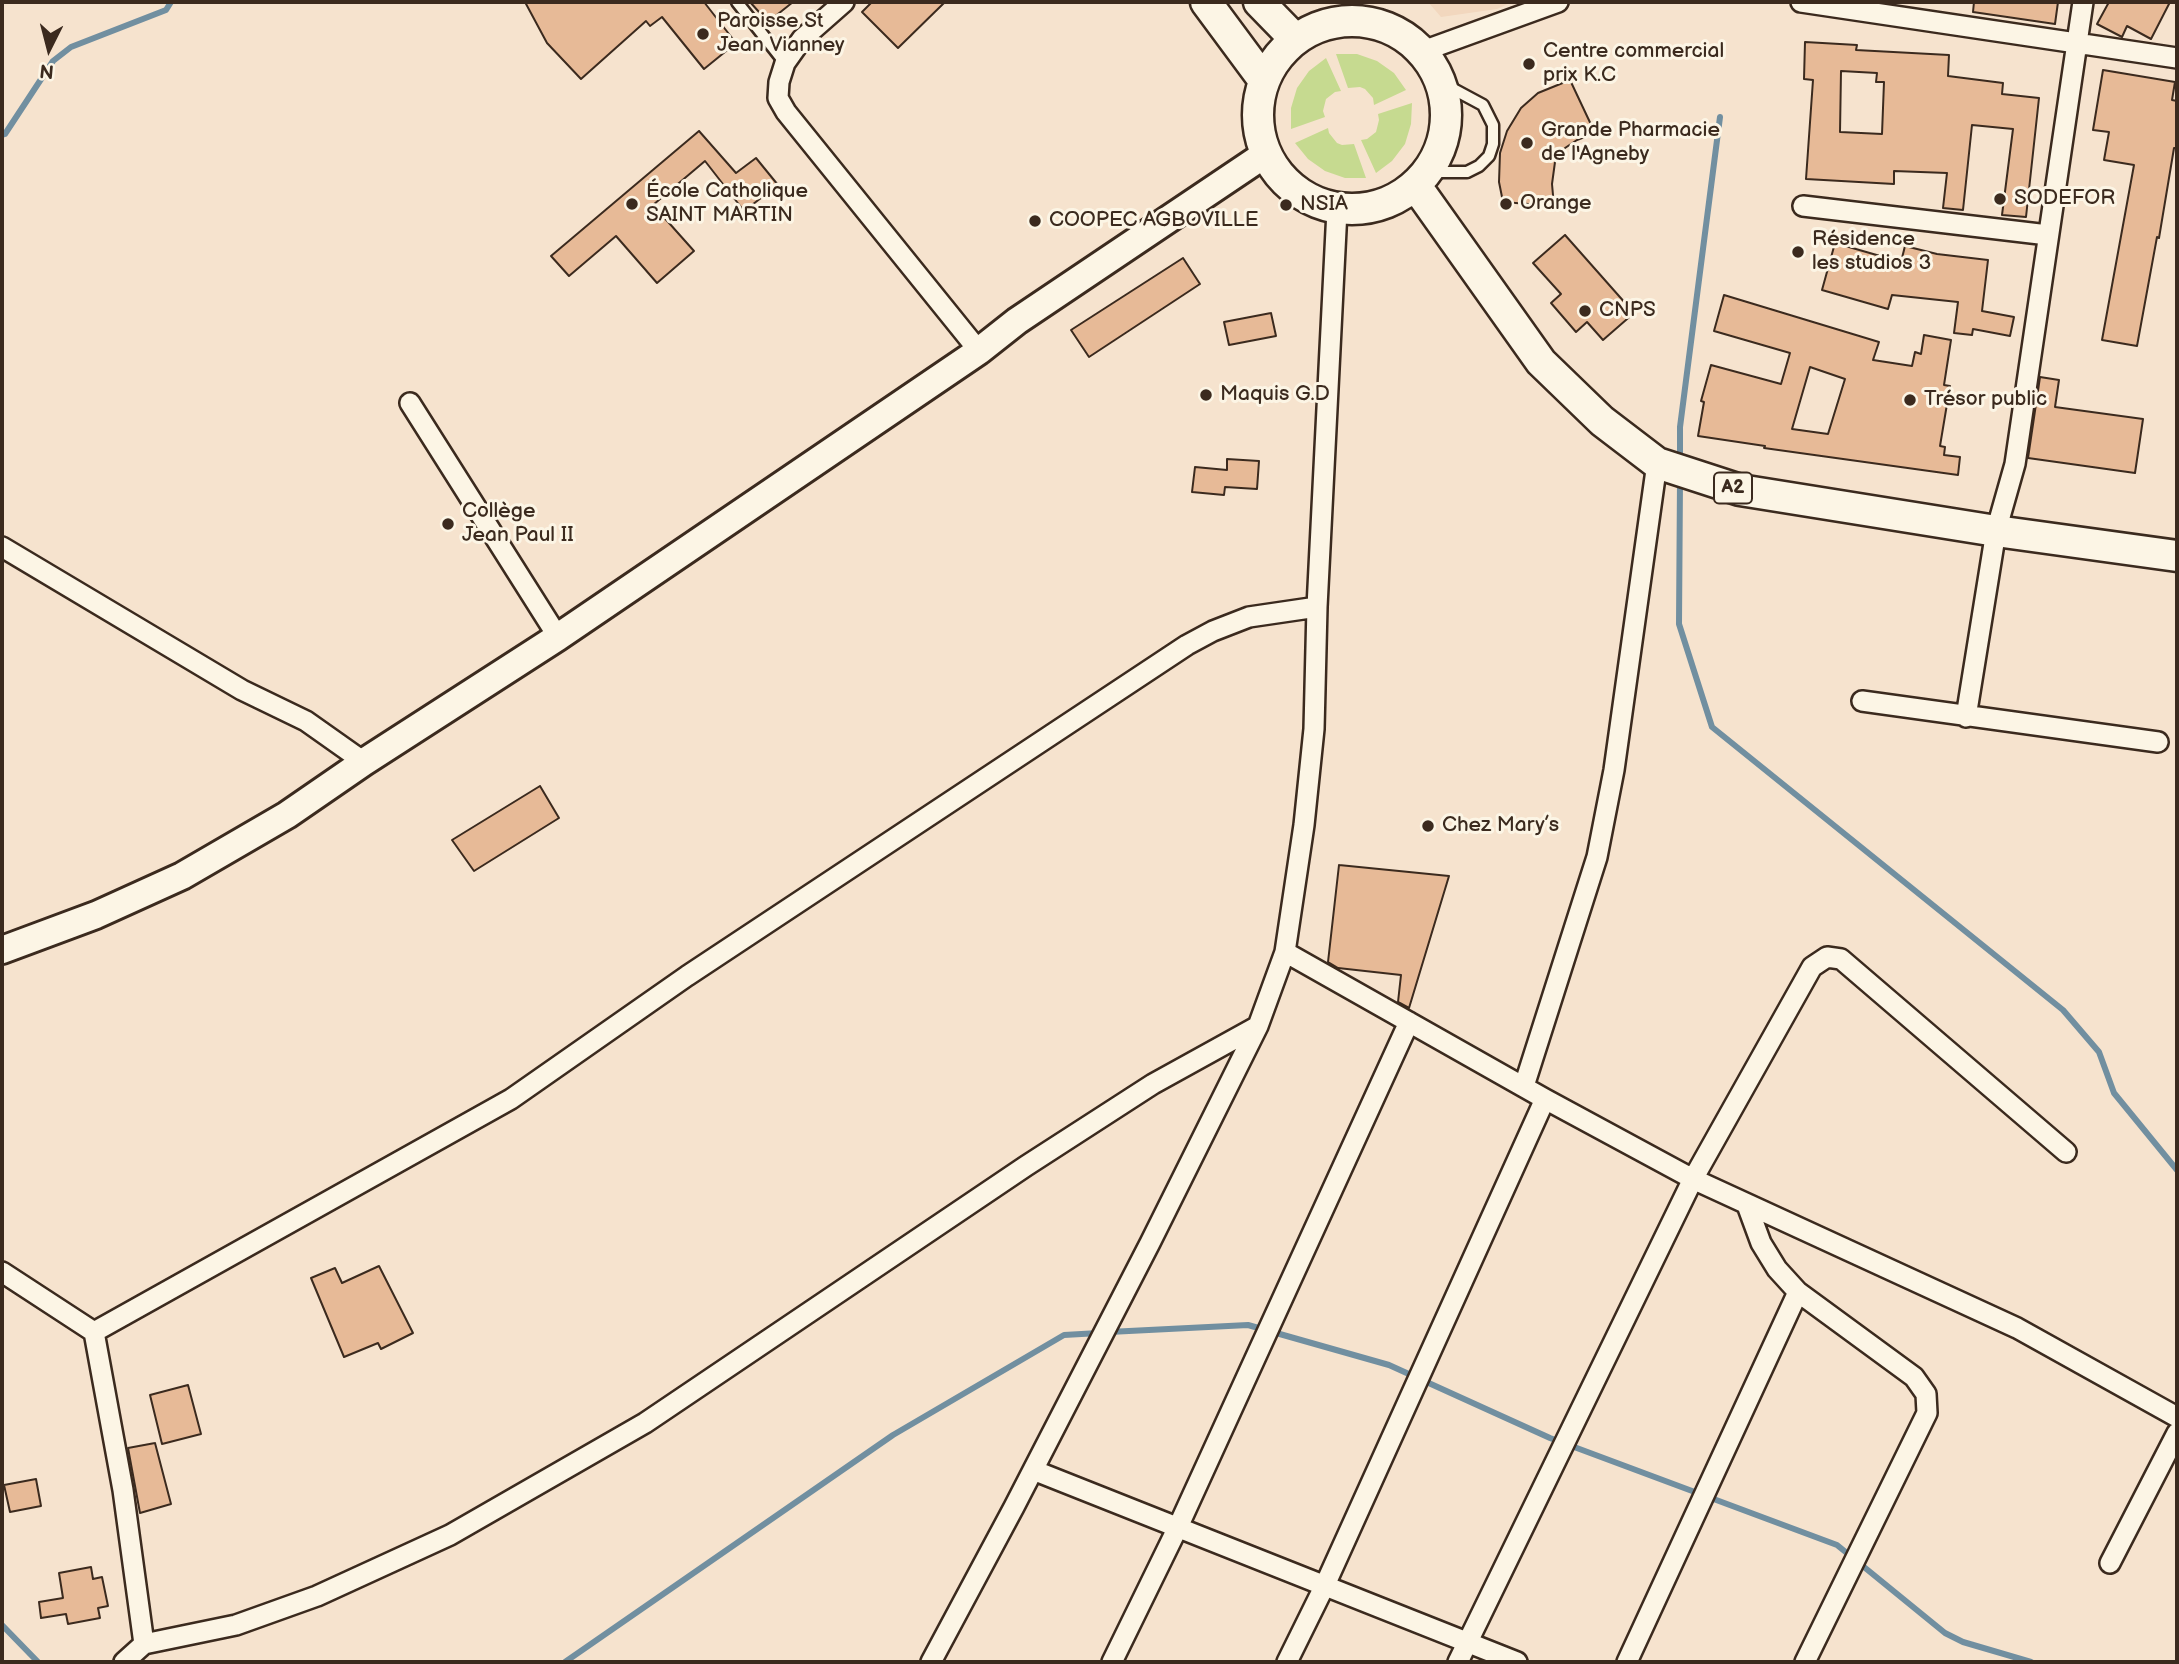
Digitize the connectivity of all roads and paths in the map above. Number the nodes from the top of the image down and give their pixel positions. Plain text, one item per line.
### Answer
1 (737, 2) edge
2 (844, 2) edge
3 (1206, 2) edge
4 (1259, 2) edge
5 (1558, 2) edge
6 (1801, 2) edge
7 (2083, 2) edge
8 (1295, 39) junction
9 (2079, 44) junction
10 (1423, 51) junction
11 (2177, 58) edge
12 (785, 63) junction
13 (1263, 79) junction
14 (1442, 83) junction
15 (1264, 155) junction
16 (1421, 179) junction
17 (1803, 206) dead end
18 (1337, 209) junction
19 (2048, 236) junction
20 (979, 351) junction
21 (410, 403) dead end
22 (1657, 463) junction
23 (1996, 531) junction
24 (2, 547) edge
25 (2177, 556) edge
26 (1317, 607) junction
27 (558, 637) junction
28 (1862, 702) dead end
29 (1966, 717) junction
30 (2158, 742) dead end
31 (364, 762) junction
32 (2, 950) edge
33 (1284, 952) junction
34 (1409, 1022) junction
35 (1258, 1026) junction
36 (1524, 1086) junction
37 (1545, 1099) junction
38 (2066, 1153) dead end
39 (1693, 1179) junction
40 (1747, 1205) junction
41 (2, 1272) edge
42 (1798, 1292) junction
43 (94, 1332) junction
44 (2177, 1417) edge
45 (2177, 1433) edge
46 (1033, 1470) junction
47 (1178, 1527) junction
48 (2110, 1563) dead end
49 (1325, 1585) junction
50 (1468, 1642) junction
51 (144, 1644) junction
52 (124, 1662) edge
53 (931, 1662) edge
54 (1112, 1662) edge
55 (1287, 1662) edge
56 (1458, 1662) edge
57 (1517, 1662) edge
58 (1627, 1662) edge
59 (1805, 1662) edge

1 - 12 lane
2 - 12 street
3 - 13 main road
4 - 8 main road
5 - 10 street
6 - 9 street
7 - 9 street
8 - 10 main road
8 - 13 main road
9 - 11 street
9 - 19 street
10 - 14 main road
12 - 20 street
13 - 15 main road
14 - 16 main road
14 - 16 lane
15 - 18 main road
15 - 20 main road
16 - 18 main road
16 - 22 main road, A2
17 - 19 street
18 - 26 street
19 - 23 street
20 - 27 main road
21 - 27 street
22 - 23 main road, A2
22 - 36 street
23 - 25 main road, A2
23 - 29 street
24 - 31 street
26 - 33 street
26 - 43 street
27 - 31 main road
28 - 29 street
29 - 30 street
31 - 32 main road
33 - 34 street
33 - 35 street
34 - 36 street
34 - 47 street
35 - 46 street
35 - 51 street
36 - 37 street
37 - 39 street
37 - 49 street
38 - 39 street
39 - 40 street
39 - 50 street
40 - 42 street
40 - 44 street
41 - 43 street
42 - 58 street
42 - 59 street
43 - 51 street
45 - 48 street
46 - 47 street
46 - 53 street
47 - 49 street
47 - 54 street
49 - 50 street
49 - 55 street
50 - 56 street
50 - 57 street
51 - 52 street

